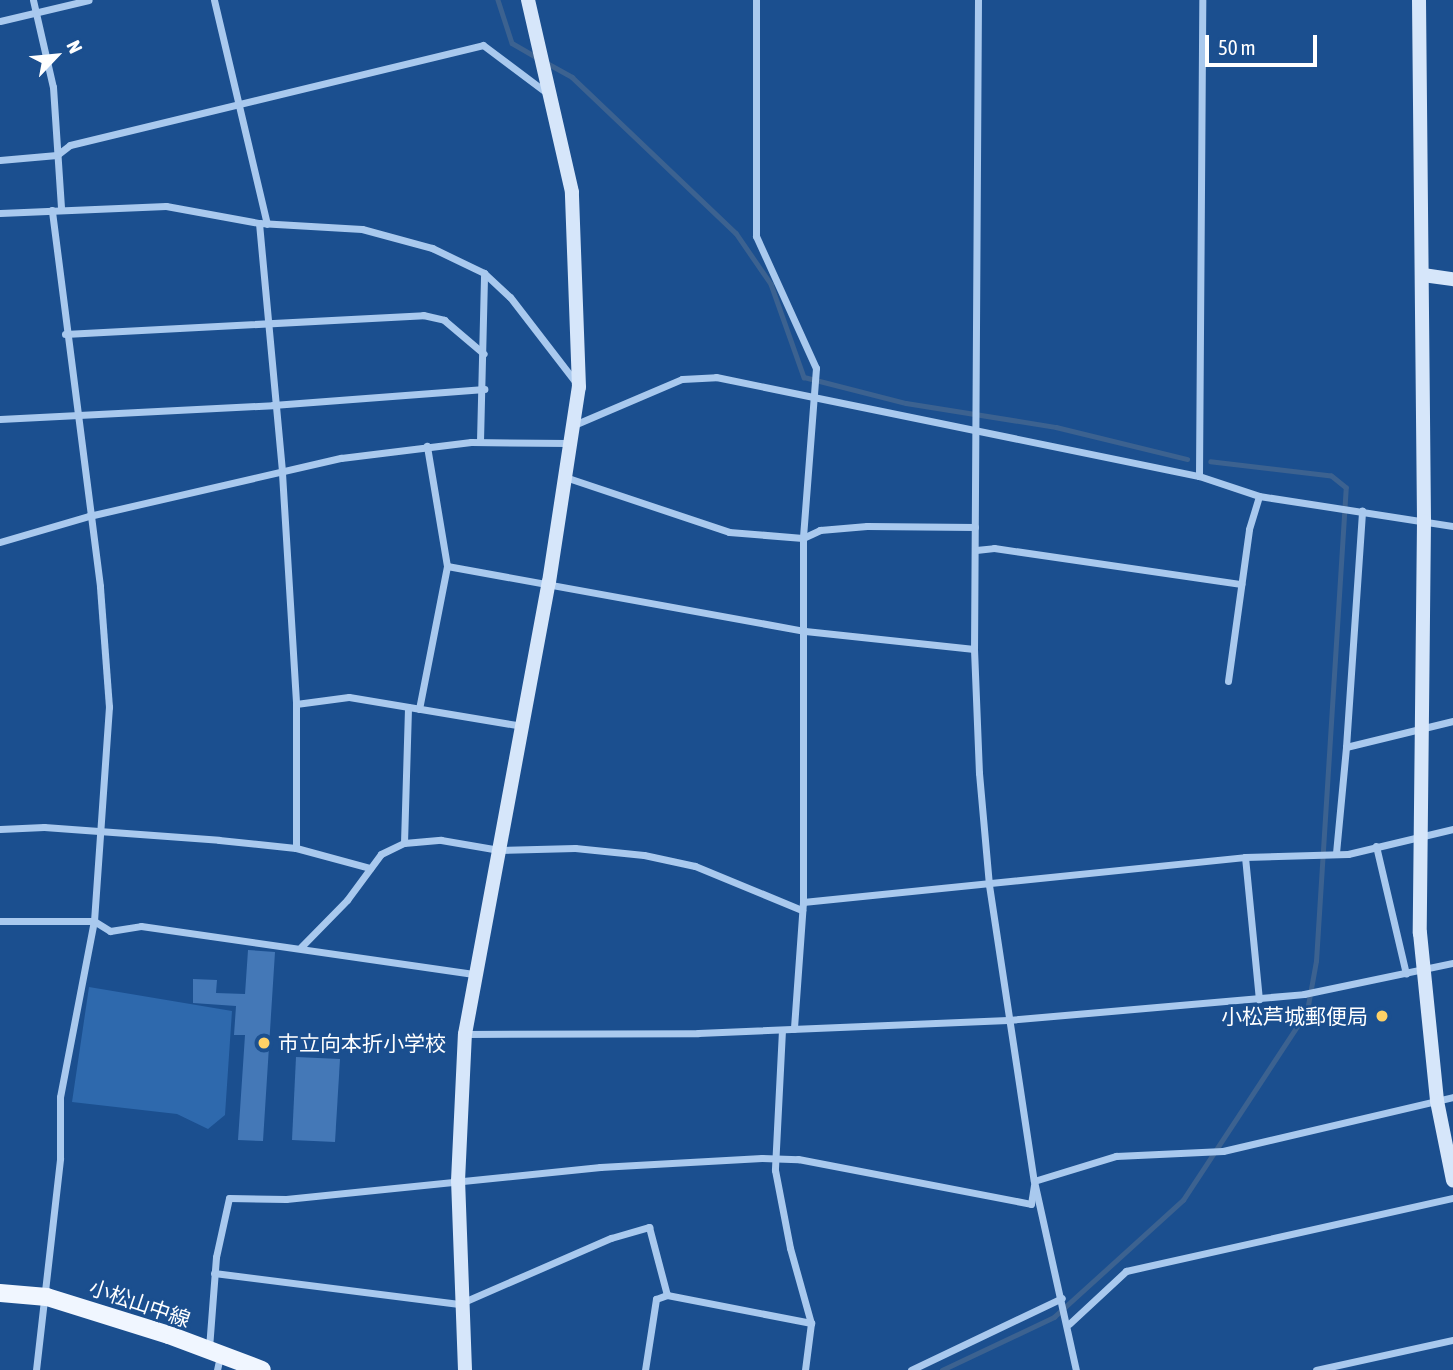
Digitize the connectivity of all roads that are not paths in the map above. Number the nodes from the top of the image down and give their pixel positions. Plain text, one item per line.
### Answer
1 (33, 0) edge
2 (89, 0) edge
3 (214, 0) edge
4 (528, 0) edge
5 (537, 0) edge
6 (756, 0) edge
7 (978, 0) edge
8 (1202, 0) edge
9 (1419, 0) edge
10 (36, 12) junction
11 (0, 20) edge
12 (553, 98) junction
13 (237, 104) junction
14 (57, 155) junction
15 (0, 160) edge
16 (61, 209) junction
17 (52, 210) junction
18 (0, 213) edge
19 (263, 224) junction
20 (484, 273) junction
21 (1423, 275) junction
22 (1453, 279) edge
23 (267, 323) junction
24 (65, 334) junction
25 (484, 354) junction
26 (579, 387) junction
27 (484, 389) junction
28 (812, 392) junction
29 (273, 405) junction
30 (74, 412) junction
31 (0, 419) edge
32 (574, 425) junction
33 (975, 432) junction
34 (480, 441) junction
35 (568, 443) junction
36 (426, 446) junction
37 (282, 473) junction
38 (1199, 476) junction
39 (565, 477) junction
40 (1259, 496) junction
41 (1359, 511) junction
42 (89, 516) junction
43 (1424, 520) junction
44 (1453, 526) edge
45 (975, 527) junction
46 (803, 538) junction
47 (0, 542) edge
48 (976, 550) junction
49 (447, 566) junction
50 (549, 582) junction
51 (1241, 584) junction
52 (805, 631) junction
53 (974, 649) junction
54 (1228, 681) dead end
55 (296, 704) junction
56 (408, 707) junction
57 (419, 709) junction
58 (1453, 721) edge
59 (523, 726) junction
60 (1422, 729) junction
61 (1346, 747) junction
62 (0, 829) edge
63 (1453, 829) edge
64 (101, 831) junction
65 (1421, 835) junction
66 (404, 843) junction
67 (1376, 846) junction
68 (296, 849) junction
69 (499, 850) junction
70 (1333, 853) junction
71 (1245, 857) junction
72 (370, 868) junction
73 (989, 885) junction
74 (803, 906) junction
75 (0, 920) edge
76 (94, 921) junction
77 (301, 947) junction
78 (1453, 963) edge
79 (1423, 971) junction
80 (474, 974) junction
81 (1406, 974) junction
82 (1259, 999) junction
83 (1008, 1020) junction
84 (794, 1029) junction
85 (782, 1030) junction
86 (466, 1034) junction
87 (1453, 1097) edge
88 (1437, 1101) junction
89 (775, 1158) junction
90 (1453, 1180) edge
91 (458, 1181) junction
92 (1034, 1181) junction
93 (1453, 1198) edge
94 (214, 1273) junction
95 (0, 1293) edge
96 (667, 1295) junction
97 (47, 1297) junction
98 (1063, 1300) junction
99 (459, 1304) junction
100 (1068, 1321) junction
101 (811, 1323) junction
102 (1453, 1340) edge
103 (215, 1359) edge
104 (36, 1370) edge
105 (262, 1370) edge
106 (465, 1370) edge
107 (645, 1370) edge
108 (805, 1370) edge
109 (911, 1370) edge
110 (1076, 1370) edge
111 (1316, 1370) edge

1 - 10 street
2 - 10 street
3 - 13 street
4 - 5 street
4 - 12 street
6 - 28 street
7 - 33 street
8 - 38 street
9 - 21 street
10 - 11 street
10 - 14 street
12 - 13 street
12 - 26 street
13 - 14 street
13 - 19 street
14 - 15 street
14 - 16 street
16 - 17 street
16 - 19 street
17 - 18 street
17 - 24 street
19 - 20 street
19 - 23 street
20 - 25 street
20 - 26 street
21 - 22 street
21 - 43 street
23 - 24 street
23 - 25 street
23 - 29 street
24 - 30 street
25 - 27 street
26 - 32 street
27 - 29 street
27 - 34 street
28 - 32 street
28 - 33 street
28 - 46 street
29 - 30 street
29 - 37 street
30 - 31 street
30 - 42 street
32 - 35 street
33 - 38 street
33 - 45 street
34 - 35 street
34 - 36 street
35 - 39 street
36 - 37 street
36 - 49 street
37 - 42 street
37 - 55 street
38 - 40 street
39 - 46 street
39 - 50 street
40 - 41 street
40 - 51 street
41 - 43 street
41 - 61 street
42 - 47 street
42 - 64 street
43 - 44 street
43 - 60 street
45 - 46 street
45 - 48 street
46 - 52 street
48 - 51 street
48 - 53 street
49 - 50 street
49 - 57 street
50 - 52 street
50 - 59 street
51 - 54 street
52 - 53 street
52 - 74 street
53 - 73 street
55 - 56 street
55 - 68 street
56 - 57 street
56 - 66 street
57 - 59 street
58 - 60 street
59 - 69 street
60 - 61 street
60 - 65 street
61 - 70 street
62 - 64 street
63 - 65 street
64 - 68 street
64 - 76 street
65 - 67 street
65 - 79 street
66 - 69 street
66 - 72 street
67 - 70 street
67 - 81 street
68 - 72 street
69 - 74 street
69 - 80 street
70 - 71 street
71 - 73 street
71 - 82 street
72 - 77 street
73 - 74 street
73 - 83 street
74 - 84 street
75 - 76 street
76 - 77 street
76 - 97 street
77 - 80 street
78 - 79 street
79 - 81 street
79 - 88 street
80 - 86 street
81 - 82 street
82 - 83 street
83 - 84 street
83 - 92 street
84 - 85 street
85 - 86 street
85 - 89 street
86 - 91 street
87 - 88 street
88 - 90 street
88 - 92 street
89 - 91 street
89 - 92 street
89 - 101 street
91 - 94 street
91 - 99 street
92 - 98 street
93 - 100 street
94 - 99 street
94 - 103 street
95 - 97 main road, 小松山中線
96 - 99 street
96 - 101 street
96 - 107 street
97 - 103 main road, 小松山中線
97 - 104 street
98 - 100 street
98 - 109 street
99 - 106 street
100 - 110 street
101 - 108 street
102 - 111 street
103 - 105 main road, 小松山中線

